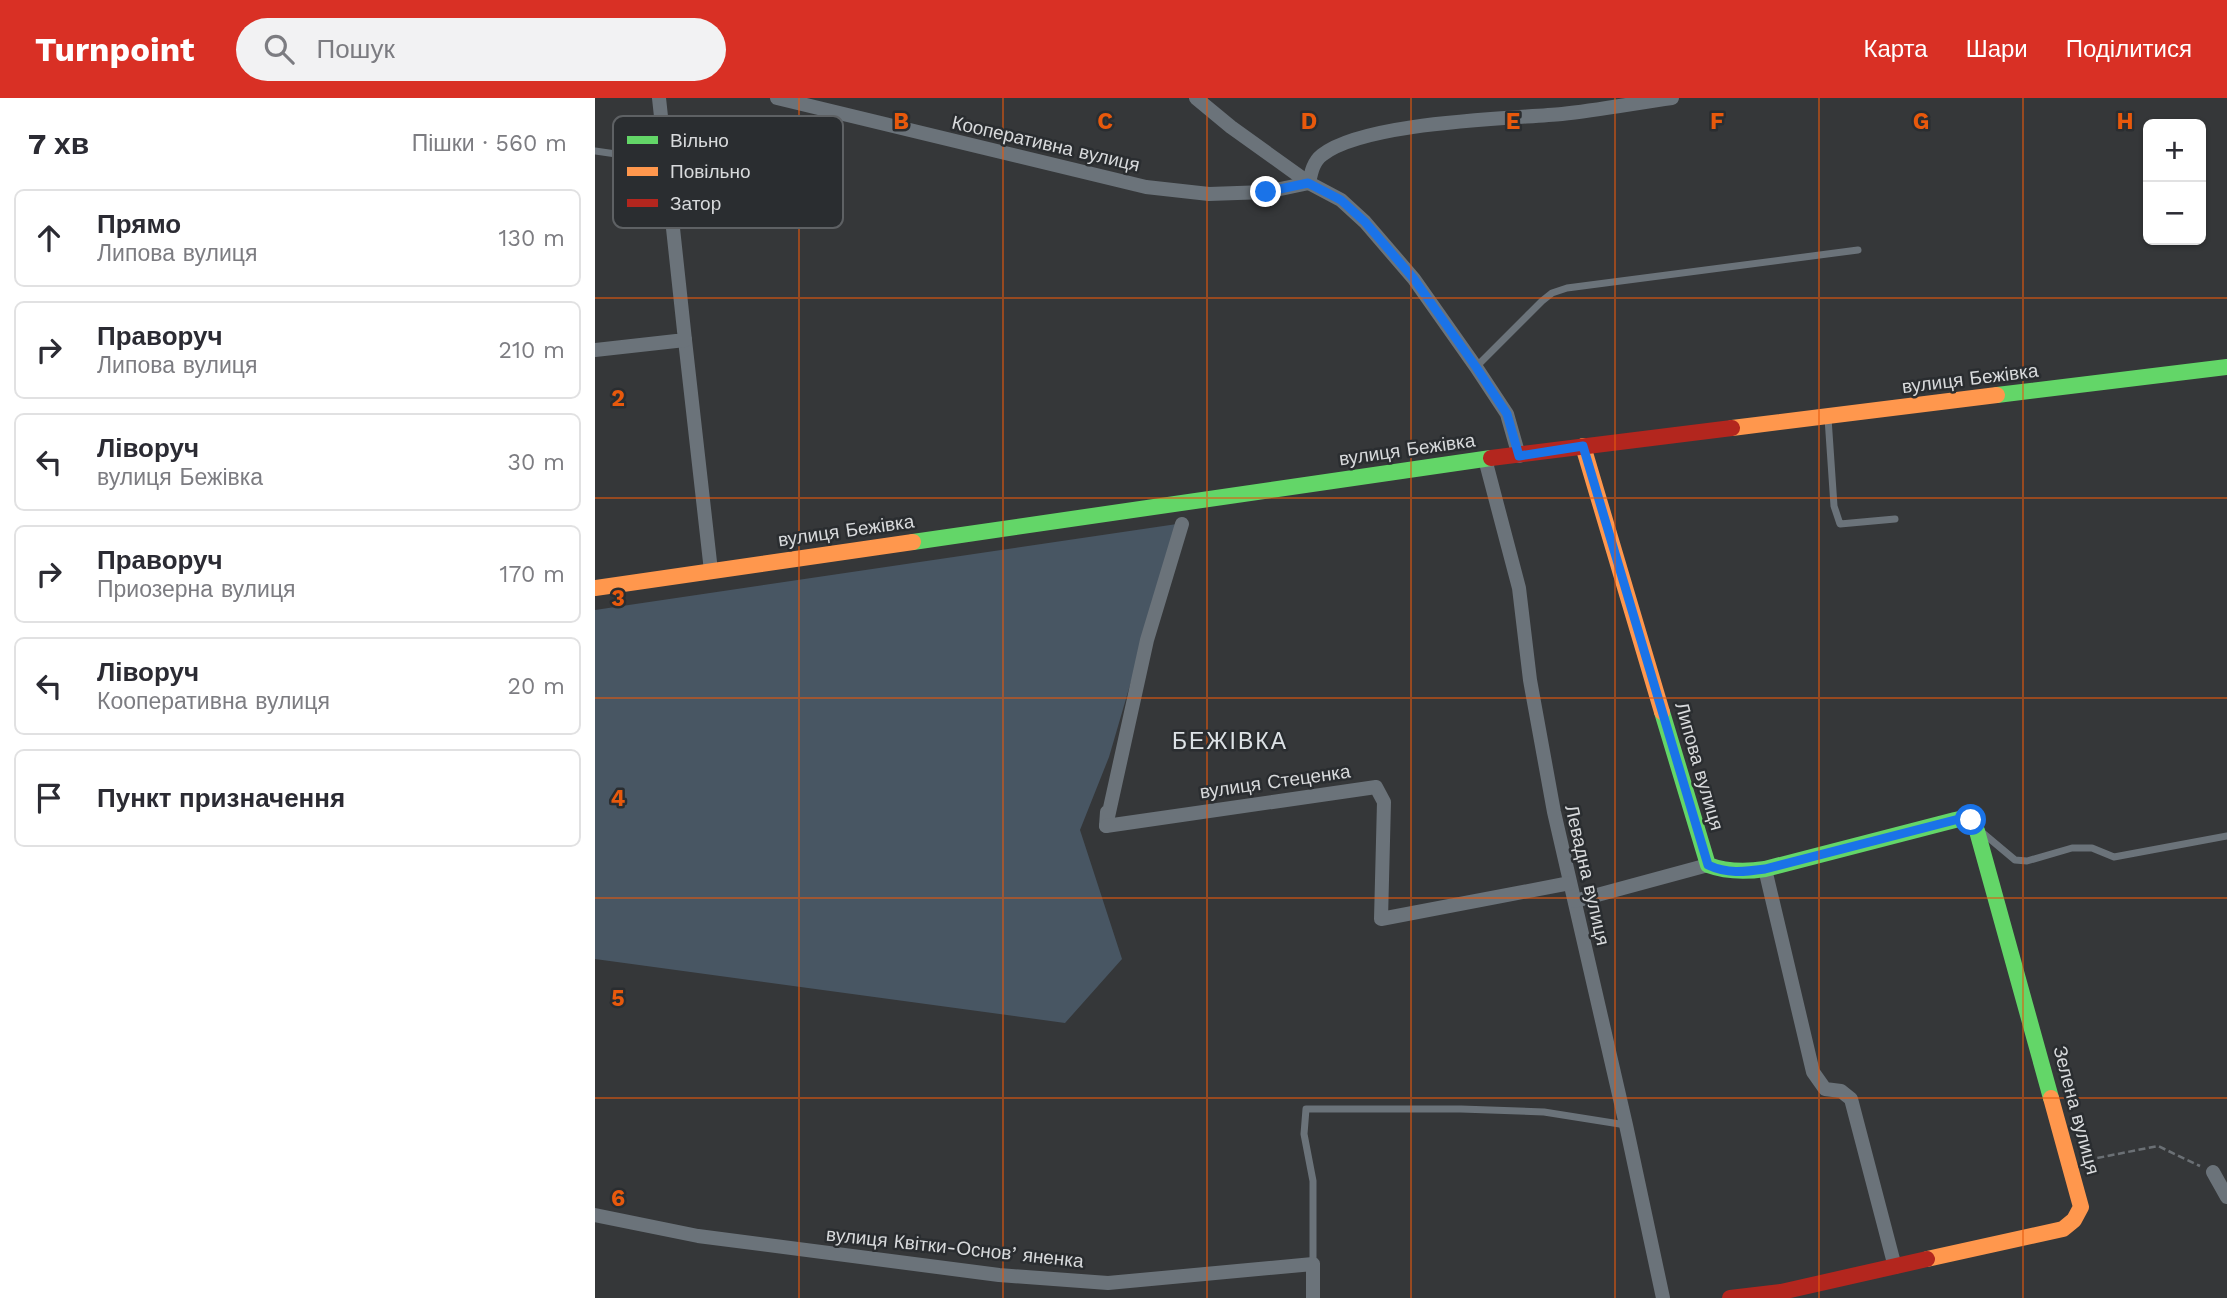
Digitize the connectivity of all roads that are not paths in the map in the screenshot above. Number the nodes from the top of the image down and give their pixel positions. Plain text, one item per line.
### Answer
1 (659, 98) edge
2 (777, 98) edge
3 (1196, 98) edge
4 (1672, 98) edge
5 (661, 116) edge
6 (595, 151) edge
7 (613, 154) edge
8 (1308, 183) junction
9 (673, 228) edge
10 (1858, 250) dead end
11 (685, 340) junction
12 (595, 350) edge
13 (1476, 367) junction
14 (2227, 367) edge
15 (1828, 417) junction
16 (1583, 446) junction
17 (1519, 456) junction
18 (1485, 459) junction
19 (1895, 519) dead end
20 (1182, 524) dead end
21 (711, 571) junction
22 (595, 588) edge
23 (1977, 831) junction
24 (2227, 836) edge
25 (1708, 865) junction
26 (1765, 869) junction
27 (1570, 883) junction
28 (1575, 901) junction
29 (1626, 1125) junction
30 (2213, 1172) road end
31 (2227, 1197) edge
32 (595, 1215) edge
33 (1313, 1264) junction
34 (1895, 1267) junction
35 (1313, 1298) edge
36 (1663, 1298) edge
37 (1730, 1298) edge

1 - 5 street
2 - 8 street, Кооперативна вулиця
3 - 8 street
4 - 8 street
6 - 7 lane
8 - 13 street
9 - 11 street
10 - 13 lane
11 - 12 street
11 - 21 street
13 - 17 street
14 - 15 main road, вулиця Бежівка
15 - 16 main road, вулиця Бежівка
15 - 19 lane
16 - 17 main road, вулиця Бежівка
16 - 25 main road, Липова вулиця
17 - 18 main road, вулиця Бежівка
18 - 21 main road, вулиця Бежівка
18 - 27 street, Левадна вулиця
20 - 27 street, вулиця Стеценка
21 - 22 main road, вулиця Бежівка
23 - 24 lane
23 - 26 main road
23 - 34 main road, Зелена вулиця
25 - 26 main road
25 - 28 street
26 - 34 street
27 - 28 street, Левадна вулиця
28 - 29 street, Левадна вулиця
29 - 33 lane
29 - 36 street, Левадна вулиця
30 - 31 street
32 - 33 street, вулиця Квітки-Основʼяненка
33 - 35 street
34 - 37 main road, Зелена вулиця

